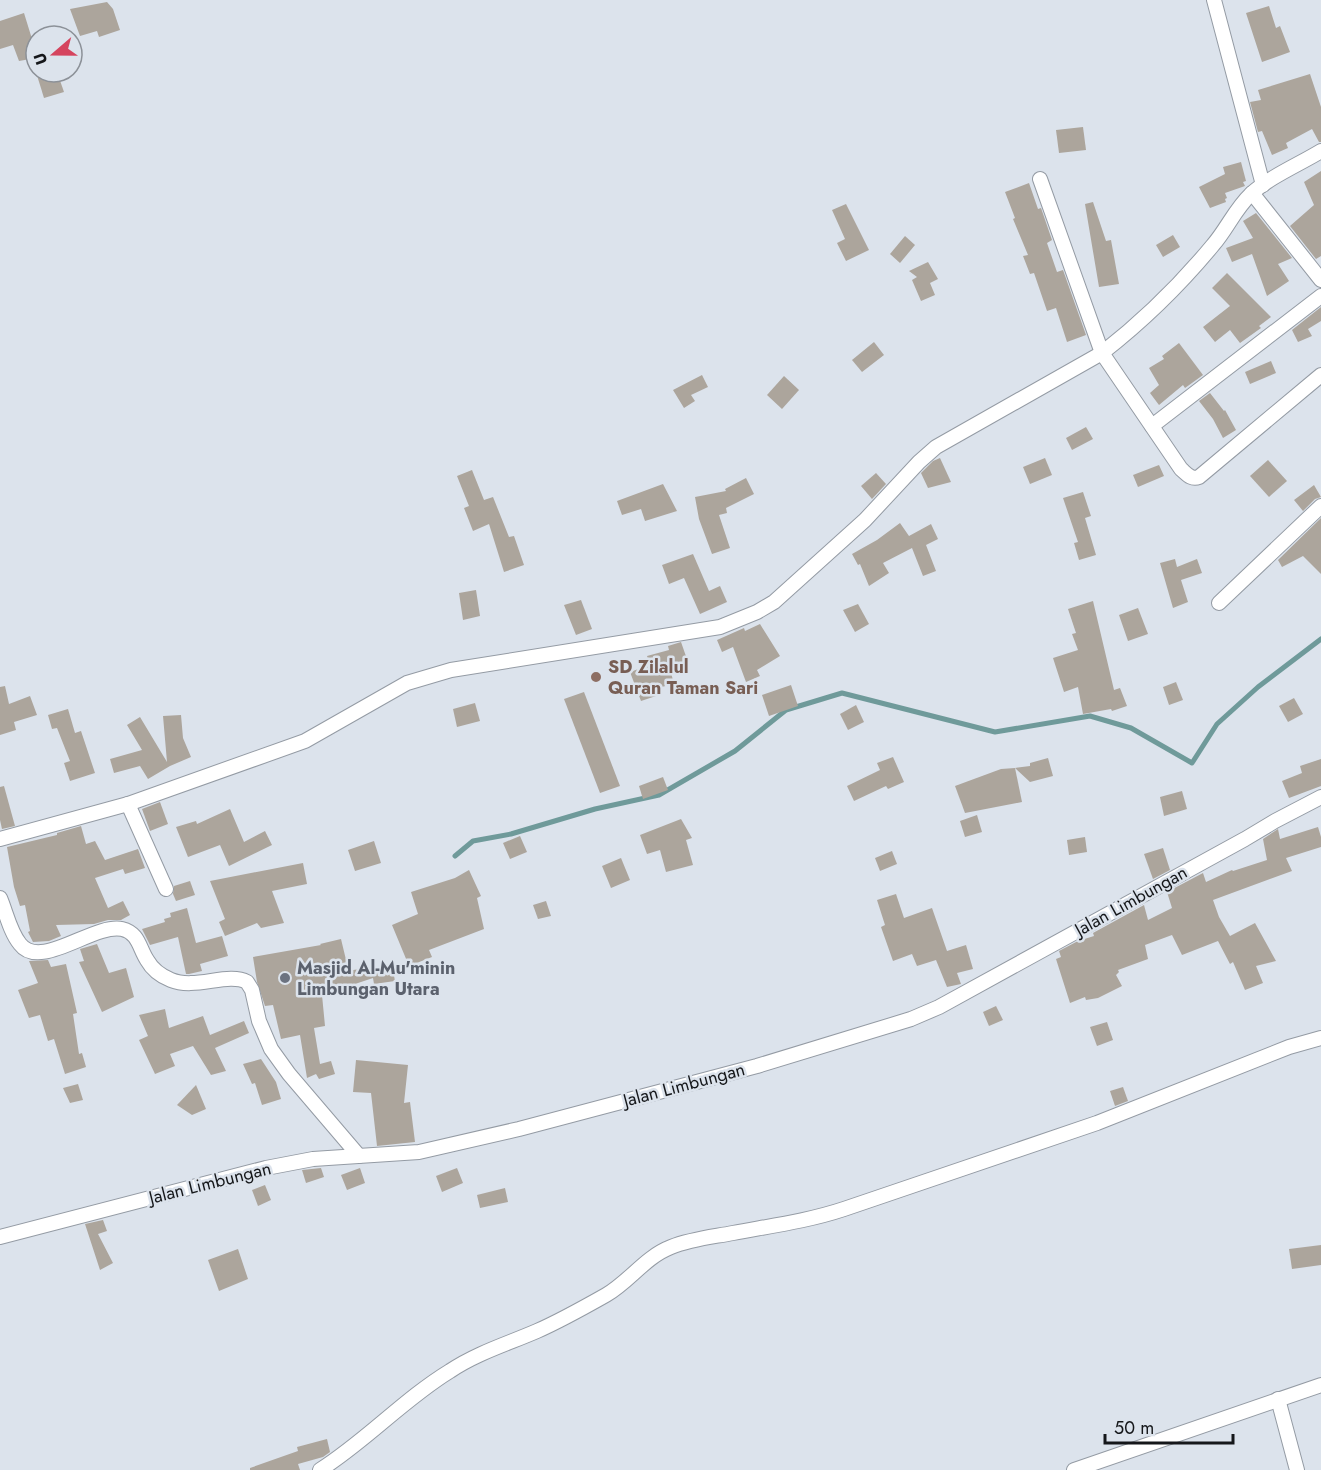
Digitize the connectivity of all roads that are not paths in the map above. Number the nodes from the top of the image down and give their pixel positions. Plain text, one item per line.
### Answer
1 (1214, 0) edge
2 (1321, 151) edge
3 (1040, 179) dead end
4 (1258, 189) junction
5 (1321, 280) edge
6 (1321, 296) edge
7 (1102, 353) junction
8 (1321, 375) edge
9 (1152, 426) junction
10 (1321, 506) edge
11 (1219, 603) dead end
12 (1321, 797) edge
13 (128, 804) junction
14 (0, 839) edge
15 (166, 889) dead end
16 (0, 898) edge
17 (1321, 1038) edge
18 (359, 1156) junction
19 (0, 1237) edge
20 (1321, 1385) edge
21 (1278, 1399) junction
22 (320, 1470) edge
23 (1074, 1470) edge
24 (1297, 1470) edge

1 - 4 street
2 - 4 street
3 - 7 street
4 - 5 street
4 - 7 street
6 - 9 street
7 - 9 street
7 - 13 street
8 - 9 street
10 - 11 street
12 - 18 street, Jalan Limbungan
13 - 14 street
13 - 15 street
16 - 18 street
17 - 22 street
18 - 19 street, Jalan Limbungan
20 - 21 street
21 - 23 street
21 - 24 street

